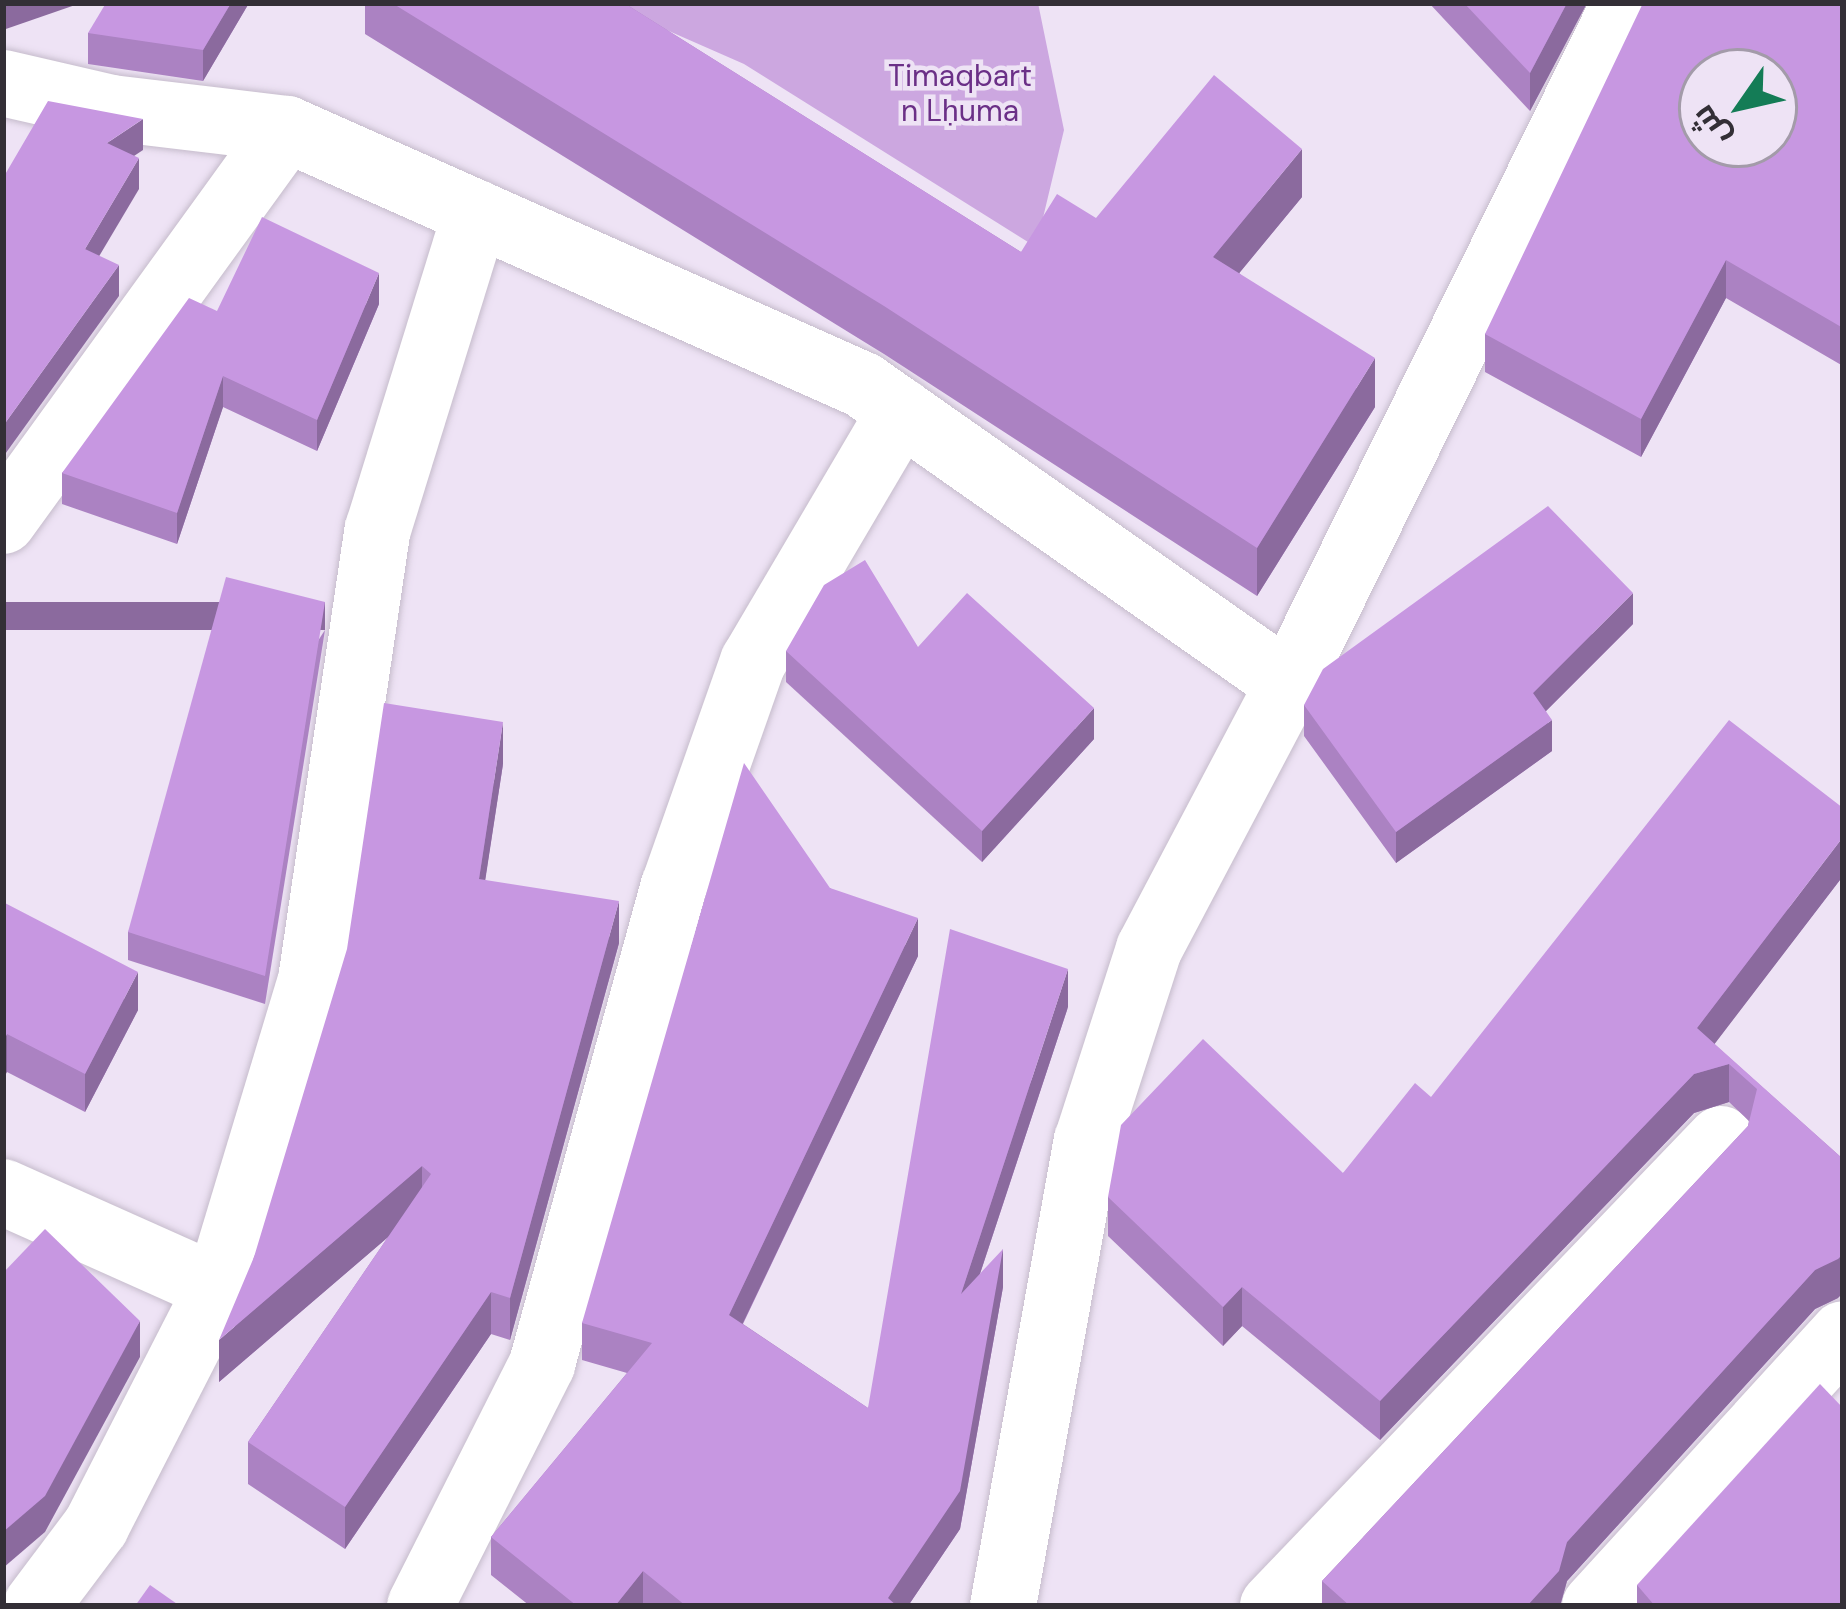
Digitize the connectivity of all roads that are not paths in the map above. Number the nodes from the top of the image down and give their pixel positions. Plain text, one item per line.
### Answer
1 (1624, 3) edge
2 (3, 83) edge
3 (287, 129) junction
4 (476, 213) junction
5 (901, 412) junction
6 (3, 521) edge
7 (1289, 684) junction
8 (1720, 1139) dead end
9 (3, 1192) edge
10 (218, 1288) junction
11 (1843, 1334) edge
12 (36, 1606) edge
13 (420, 1606) edge
14 (1003, 1606) edge
15 (1274, 1606) edge
16 (1595, 1606) edge

1 - 7 street
2 - 3 street
3 - 4 street
3 - 6 street
4 - 5 street
4 - 10 street
5 - 7 street
5 - 13 street
7 - 14 street
8 - 15 street
9 - 10 street
10 - 12 street
11 - 16 street

